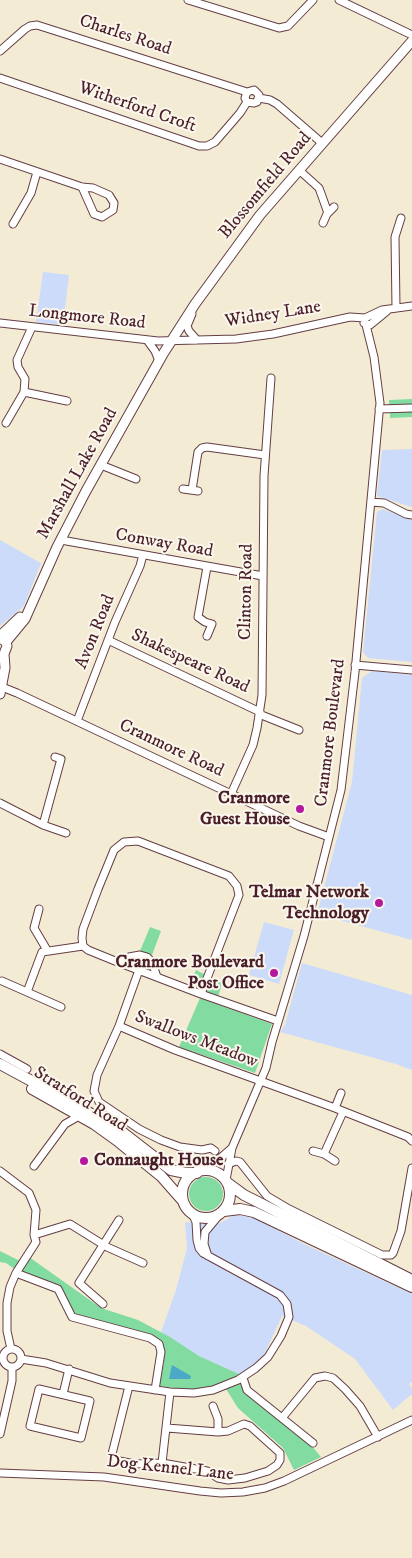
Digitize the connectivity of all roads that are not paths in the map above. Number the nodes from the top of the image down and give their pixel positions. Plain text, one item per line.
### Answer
1 (188, 0) edge
2 (314, 0) edge
3 (339, 0) edge
4 (412, 36) edge
5 (412, 41) edge
6 (0, 51) edge
7 (0, 78) edge
8 (247, 92) junction
9 (259, 98) junction
10 (247, 102) junction
11 (322, 143) junction
12 (0, 159) edge
13 (299, 170) junction
14 (38, 172) junction
15 (82, 187) junction
16 (334, 207) dead end
17 (328, 213) junction
18 (401, 218) dead end
19 (323, 223) dead end
20 (13, 224) dead end
21 (195, 304) junction
22 (412, 306) edge
23 (392, 309) junction
24 (368, 322) junction
25 (0, 323) edge
26 (32, 327) junction
27 (146, 340) junction
28 (197, 340) junction
29 (171, 341) junction
30 (159, 361) junction
31 (271, 378) dead end
32 (270, 386) junction
33 (280, 386) dead end
34 (24, 392) junction
35 (62, 403) dead end
36 (412, 408) edge
37 (379, 409) junction
38 (11, 415) junction
39 (18, 419) dead end
40 (6, 423) dead end
41 (265, 455) junction
42 (101, 465) junction
43 (136, 479) dead end
44 (183, 489) dead end
45 (370, 502) junction
46 (412, 515) edge
47 (60, 540) junction
48 (143, 555) junction
49 (207, 567) junction
50 (263, 576) junction
51 (207, 636) dead end
52 (2, 638) edge
53 (108, 640) junction
54 (2, 655) edge
55 (355, 666) junction
56 (412, 670) edge
57 (1, 684) edge
58 (260, 713) junction
59 (77, 721) junction
60 (299, 730) dead end
61 (55, 757) dead end
62 (231, 794) junction
63 (0, 803) edge
64 (44, 826) junction
65 (66, 833) dead end
66 (329, 837) junction
67 (39, 909) dead end
68 (84, 946) junction
69 (47, 950) junction
70 (120, 963) junction
71 (139, 970) junction
72 (157, 977) junction
73 (2, 981) dead end
74 (27, 992) junction
75 (201, 994) junction
76 (61, 1007) dead end
77 (278, 1022) junction
78 (119, 1026) junction
79 (0, 1054) edge
80 (0, 1064) edge
81 (27, 1069) dead end
82 (0, 1071) edge
83 (262, 1081) junction
84 (341, 1093) dead end
85 (61, 1106) junction
86 (335, 1108) junction
87 (343, 1112) junction
88 (79, 1116) junction
89 (127, 1121) junction
90 (65, 1124) junction
91 (122, 1132) junction
92 (412, 1141) edge
93 (232, 1148) junction
94 (215, 1151) dead end
95 (312, 1151) dead end
96 (324, 1154) junction
97 (335, 1161) dead end
98 (228, 1164) junction
99 (34, 1166) dead end
100 (412, 1168) edge
101 (0, 1171) edge
102 (200, 1171) junction
103 (227, 1182) junction
104 (183, 1201) junction
105 (222, 1212) junction
106 (192, 1213) junction
107 (119, 1220) dead end
108 (34, 1235) junction
109 (104, 1245) junction
110 (208, 1256) junction
111 (143, 1263) dead end
112 (16, 1273) junction
113 (412, 1280) edge
114 (412, 1287) edge
115 (103, 1304) dead end
116 (3, 1331) edge
117 (11, 1350) junction
118 (21, 1359) junction
119 (12, 1367) junction
120 (69, 1369) junction
121 (243, 1378) junction
122 (129, 1386) junction
123 (155, 1390) junction
124 (170, 1392) junction
125 (63, 1394) junction
126 (213, 1406) dead end
127 (282, 1418) junction
128 (412, 1420) edge
129 (167, 1428) junction
130 (218, 1432) junction
131 (0, 1434) edge
132 (378, 1437) junction
133 (313, 1443) dead end
134 (162, 1463) junction
135 (0, 1473) edge

1 - 2 street
3 - 4 street
5 - 11 main road, Blossomfield Road
6 - 8 street, Charles Road
7 - 10 street, Witherford Croft
8 - 9 street, Charles Road
8 - 10 street
9 - 10 street
9 - 11 street, Charles Road
11 - 13 main road, Blossomfield Road
12 - 14 street
13 - 17 street
13 - 21 main road, Blossomfield Road
14 - 15 street
14 - 20 street
15 - 15 street
16 - 17 street
17 - 19 street
18 - 23 street
21 - 28 street
21 - 29 main road, Blossomfield Road
22 - 23 street, Widney Lane
23 - 24 street, Widney Lane
24 - 28 street, Widney Lane
24 - 37 street, Cranmore Boulevard
25 - 26 street, Longmore Road
26 - 27 street, Longmore Road
26 - 34 street
27 - 29 street, Longmore Road
27 - 30 street
28 - 29 street, Widney Lane
29 - 30 main road, Blossomfield Road
30 - 42 main road, Marshall Lake Road
31 - 32 street, Clinton Road
32 - 33 street
32 - 41 street, Clinton Road
34 - 35 street
34 - 38 street
36 - 37 street
37 - 45 street, Cranmore Boulevard
38 - 39 street
38 - 40 street
41 - 44 street
41 - 50 street, Clinton Road
42 - 43 street
42 - 47 main road, Marshall Lake Road
45 - 46 street
45 - 55 street, Cranmore Boulevard
47 - 48 street, Conway Road
47 - 52 main road, Marshall Lake Road
48 - 49 street, Conway Road
48 - 53 street, Avon Road
49 - 50 street, Conway Road
49 - 51 street
50 - 58 street, Clinton Road
52 - 54 main road, Marshall Lake Road
53 - 58 street, Shakespeare Road
53 - 59 street, Avon Road
54 - 57 main road, Marshall Lake Road
55 - 56 street
55 - 66 street, Cranmore Boulevard
57 - 59 street, Cranmore Road
58 - 60 street, Shakespeare Road
58 - 62 street, Clinton Road
59 - 62 street, Cranmore Road
61 - 64 street
62 - 66 street, Cranmore Road
63 - 64 street
64 - 65 street
66 - 77 street, Cranmore Boulevard
67 - 69 street
68 - 69 street
68 - 70 street
68 - 75 street
69 - 74 street
70 - 71 street
70 - 72 street
71 - 72 street
71 - 78 street
72 - 75 street
73 - 74 street
74 - 76 street
75 - 77 street
77 - 83 street, Cranmore Boulevard
78 - 83 street, Swallows Meadow
78 - 89 street, Stratford Road
79 - 81 street
80 - 91 highway, Stratford Road
82 - 85 highway, Stratford Road
83 - 86 street, Swallows Meadow
83 - 93 street, Cranmore Boulevard
84 - 86 street
85 - 88 highway, Stratford Road
85 - 90 street
86 - 87 street, Swallows Meadow
87 - 92 street, Swallows Meadow
87 - 96 street
88 - 90 street
88 - 104 highway, Stratford Road
89 - 91 street, Stratford Road
89 - 94 street, Stratford Road
90 - 99 street
91 - 102 highway, Stratford Road
93 - 98 street, Cranmore Boulevard
93 - 102 street, Cranmore Boulevard
95 - 96 street
96 - 97 street
98 - 100 street
98 - 103 street, Cranmore Boulevard
101 - 108 street
102 - 103 highway
102 - 104 highway
103 - 105 highway
103 - 113 highway
104 - 106 highway
105 - 106 highway
105 - 110 street
105 - 114 highway
106 - 110 street
107 - 109 street
108 - 109 street
108 - 112 street
109 - 111 street
109 - 115 street
110 - 121 street
112 - 116 street
112 - 123 street
116 - 117 street
117 - 118 street
117 - 119 street
118 - 119 street
118 - 120 street
119 - 131 street
120 - 122 street
120 - 125 street
121 - 124 street
121 - 127 street
122 - 123 street
122 - 134 street
123 - 124 street
124 - 129 street
125 - 125 street
126 - 130 street
127 - 132 street
127 - 133 street
128 - 132 street, Dog Kennel Lane
129 - 130 street
129 - 134 street
130 - 134 street
132 - 135 street, Dog Kennel Lane

